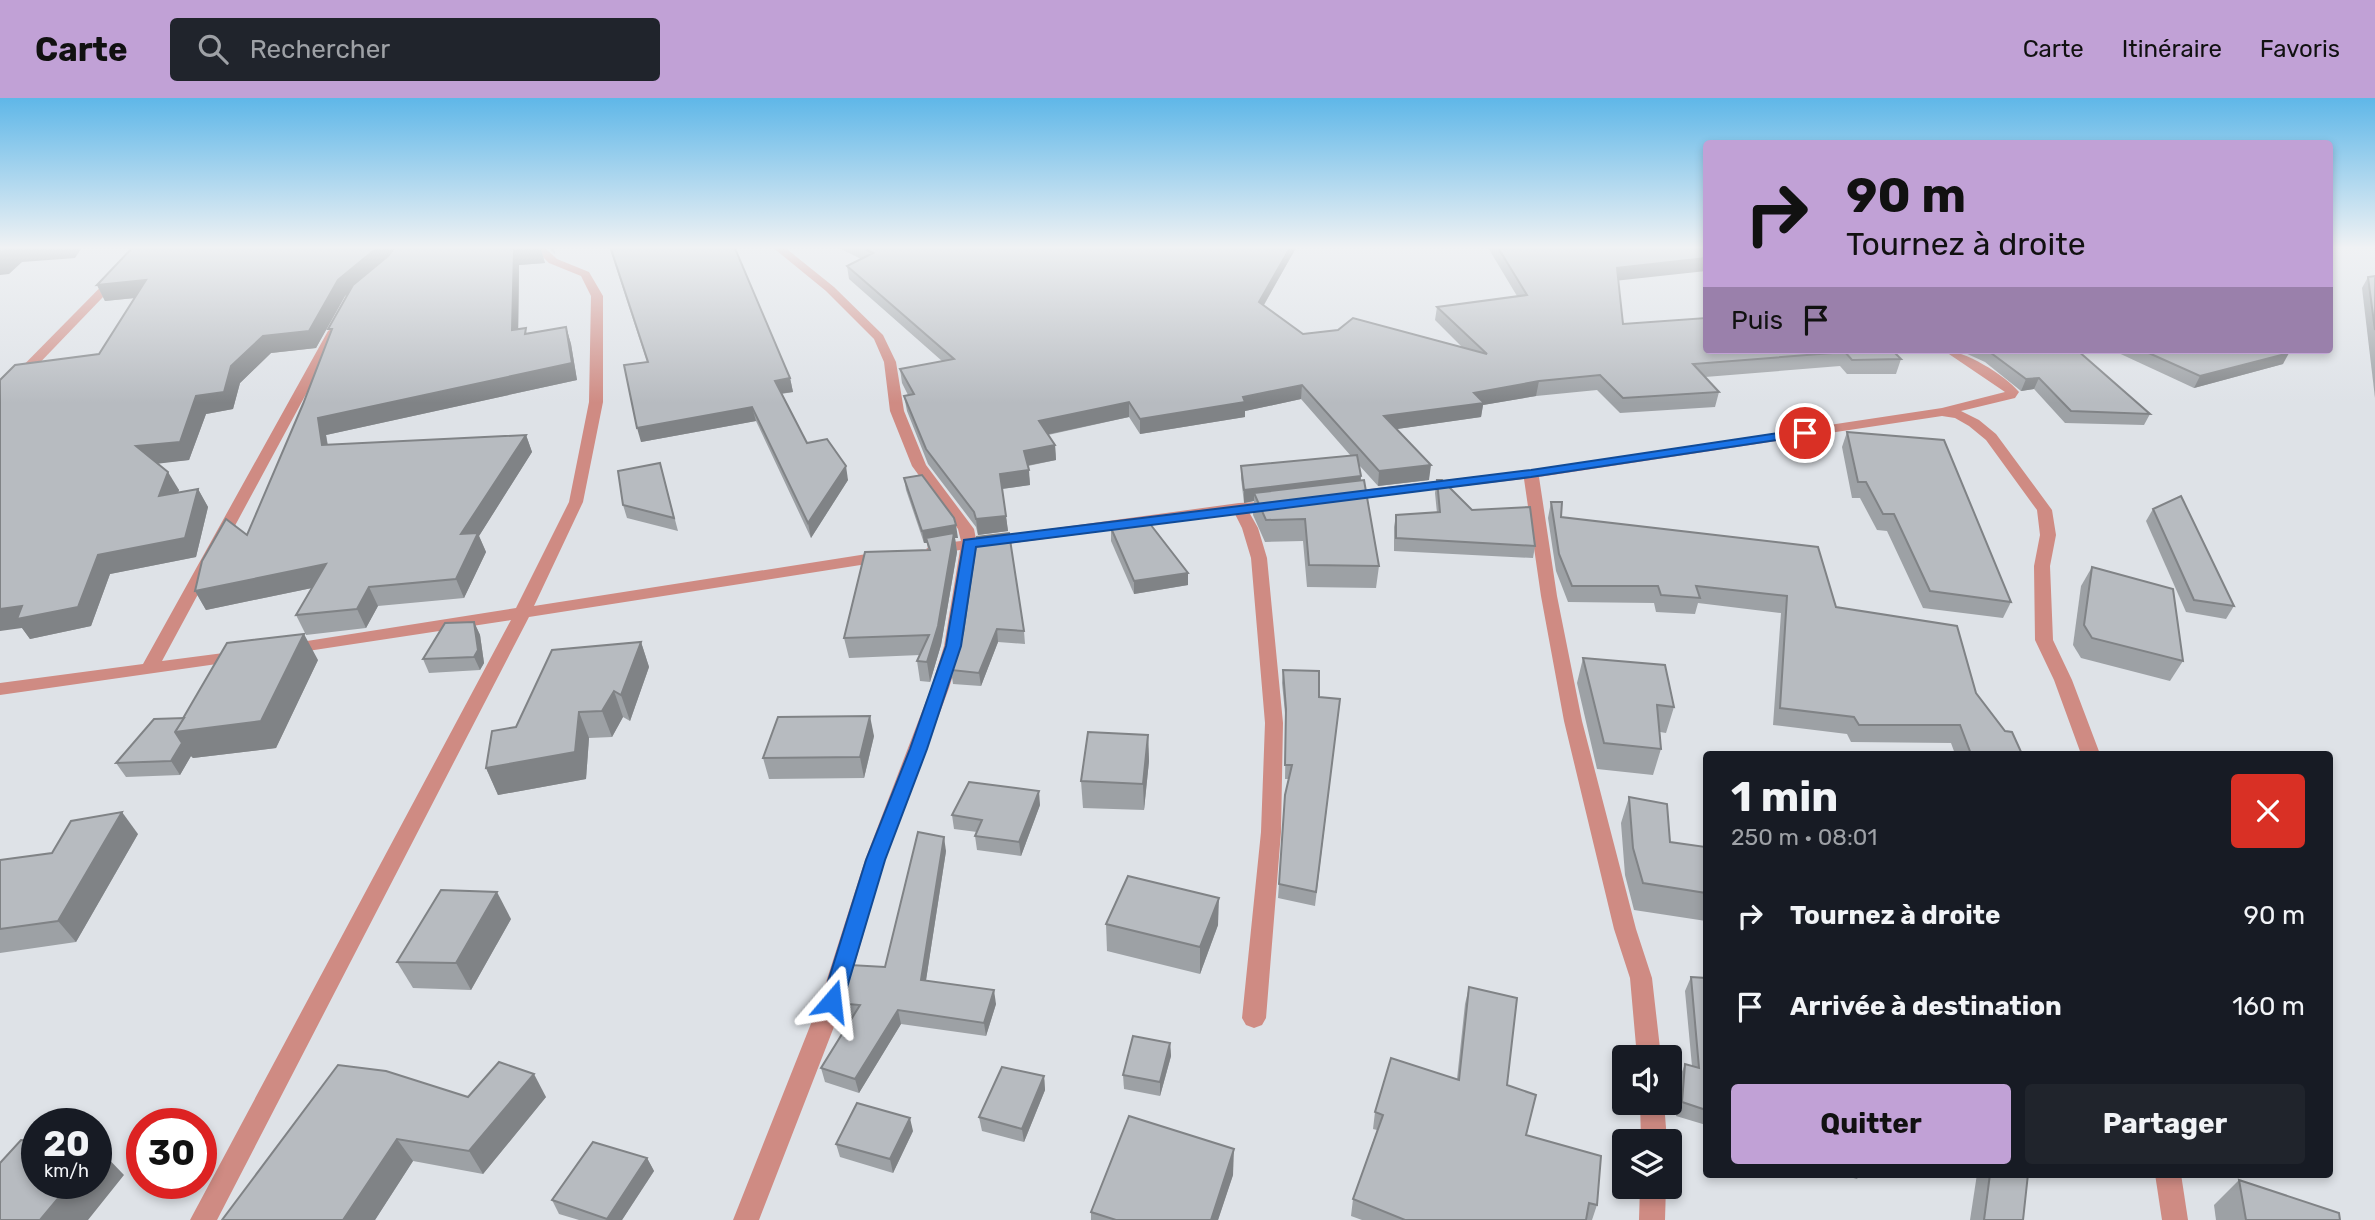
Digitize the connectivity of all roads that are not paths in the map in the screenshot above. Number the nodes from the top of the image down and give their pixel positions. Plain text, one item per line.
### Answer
1 (96, 298) edge
2 (597, 298) edge
3 (839, 298) edge
4 (341, 319) edge
5 (1955, 354) edge
6 (0, 396) edge
7 (1942, 412) junction
8 (1531, 474) junction
9 (1332, 497) edge
10 (1292, 502) edge
11 (1239, 508) junction
12 (969, 543) junction
13 (522, 614) junction
14 (149, 668) junction
15 (0, 689) edge
16 (2090, 751) edge
17 (1254, 1018) dead end
18 (1648, 1045) edge
19 (2169, 1178) edge
20 (1653, 1199) edge
21 (203, 1220) edge
22 (746, 1220) edge
23 (1652, 1220) edge
24 (2175, 1220) edge

1 - 6 street
2 - 13 street
3 - 12 street
4 - 14 street
5 - 7 street
7 - 8 street
7 - 16 street
8 - 9 street
8 - 18 street
10 - 11 street
11 - 12 street
11 - 17 street
12 - 13 street
12 - 22 street
13 - 14 street
13 - 21 street
14 - 15 street
19 - 24 street
20 - 23 street

